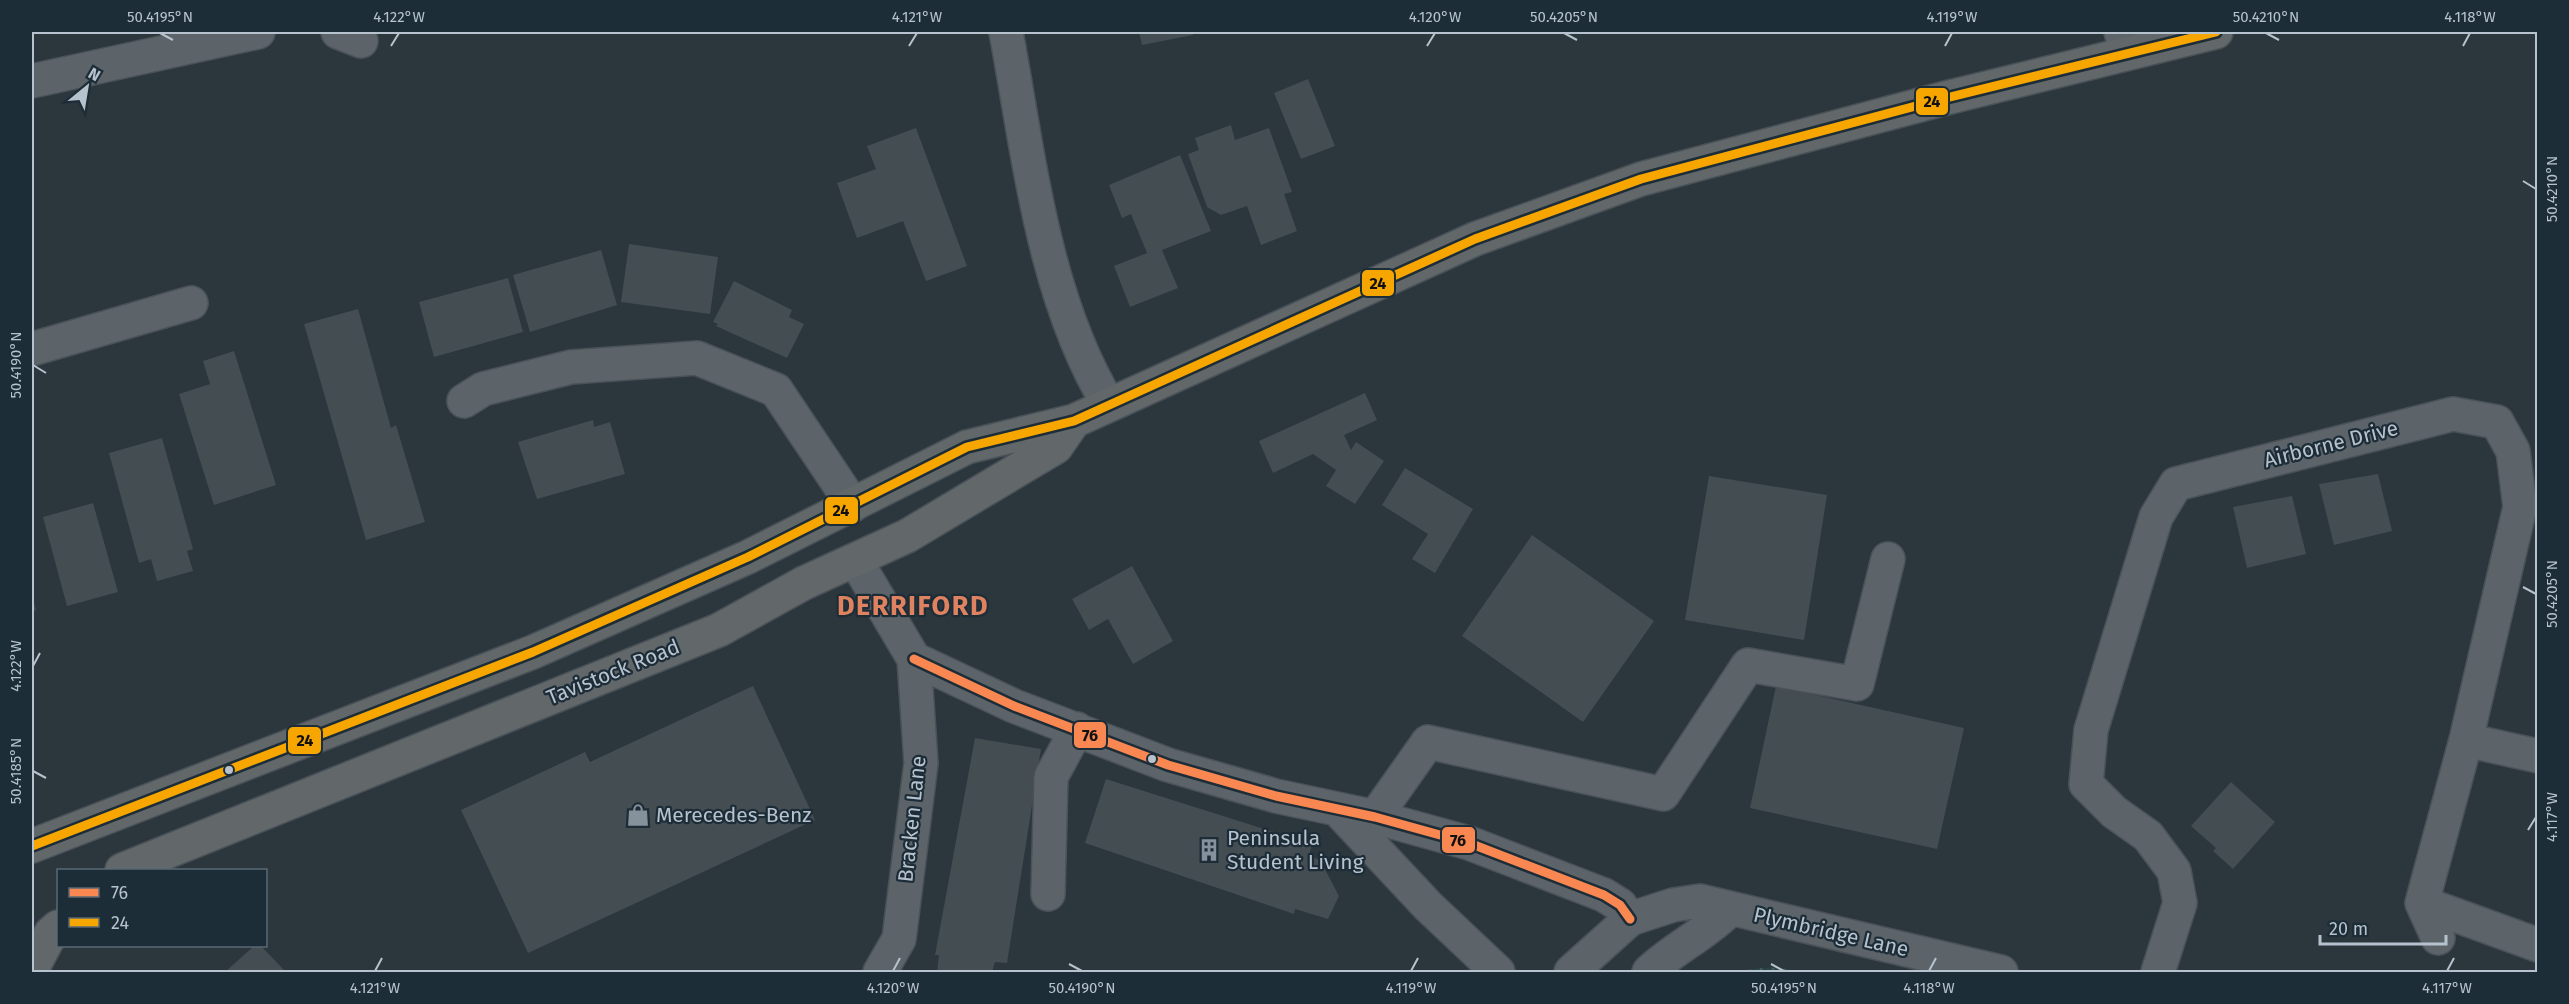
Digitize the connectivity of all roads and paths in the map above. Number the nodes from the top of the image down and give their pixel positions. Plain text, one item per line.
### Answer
1 (258, 32) edge
2 (1006, 32) edge
3 (2216, 32) edge
4 (2125, 42) edge
5 (32, 81) edge
6 (191, 303) dead end
7 (32, 349) edge
8 (464, 401) dead end
9 (1109, 405) junction
10 (1074, 421) junction
11 (853, 506) junction
12 (1888, 559) dead end
13 (856, 561) junction
14 (914, 659) junction
15 (1077, 729) junction
16 (2466, 740) junction
17 (2538, 756) edge
18 (1339, 811) junction
19 (1375, 817) junction
20 (32, 846) edge
21 (124, 869) edge
22 (1048, 894) dead end
23 (2422, 903) junction
24 (1730, 909) junction
25 (1630, 919) junction
26 (57, 928) edge
27 (2438, 938) dead end
28 (2538, 945) edge
29 (32, 969) edge
30 (880, 972) edge
31 (1498, 972) edge
32 (1571, 972) edge
33 (1649, 972) edge
34 (2001, 972) edge
35 (2158, 972) edge

1 - 5 street
2 - 9 street
3 - 4 highway
4 - 9 highway
6 - 7 street
8 - 11 street
9 - 10 highway
10 - 11 highway
10 - 13 highway, Tavistock Road
11 - 20 highway
12 - 19 street
13 - 14 street
13 - 21 highway, Tavistock Road
14 - 15 street
14 - 30 street, Bracken Lane
15 - 18 street
15 - 22 street
16 - 17 street
16 - 23 street, Airborne Drive
16 - 35 street, Airborne Drive
18 - 19 street
18 - 31 street
19 - 25 street
23 - 27 street
23 - 28 street
24 - 25 street, Plymbridge Lane
24 - 33 street, Plymbridge Lane
24 - 34 street, Plymbridge Lane
25 - 32 street, Plymbridge Lane
26 - 29 highway

